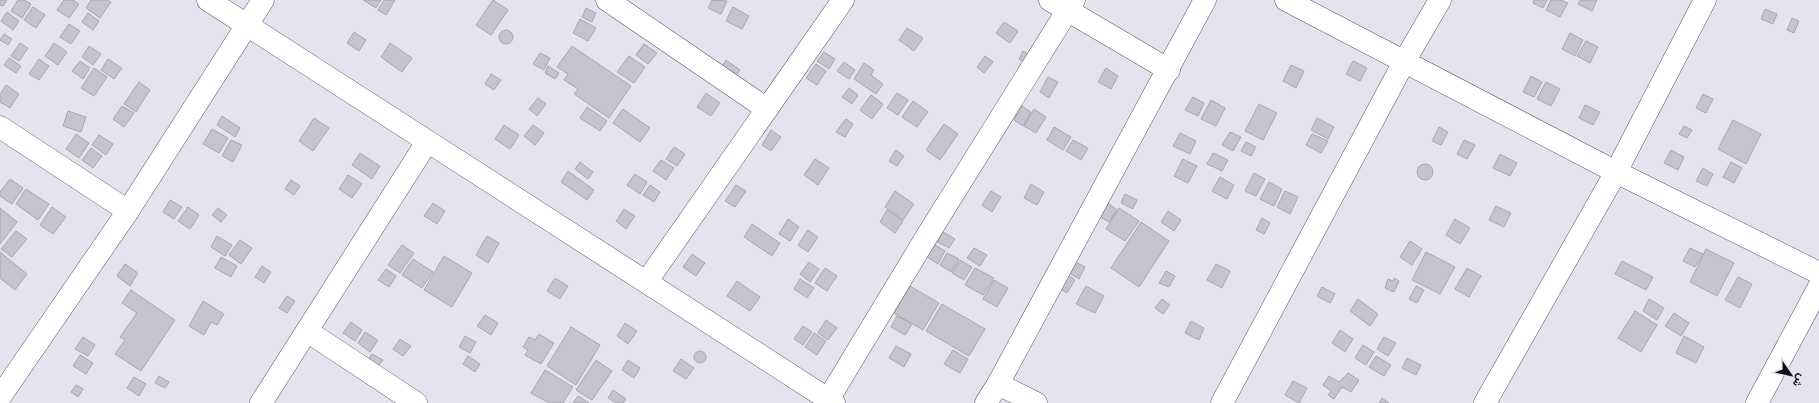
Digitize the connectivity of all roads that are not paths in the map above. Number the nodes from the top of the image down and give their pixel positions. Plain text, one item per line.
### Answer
1 (208, 0) edge
2 (263, 0) edge
3 (607, 0) edge
4 (843, 0) edge
5 (1205, 0) edge
6 (1286, 0) edge
7 (1440, 0) edge
8 (1705, 0) edge
9 (1064, 4) edge
10 (247, 24) junction
11 (1404, 62) junction
12 (1168, 70) junction
13 (767, 109) junction
14 (0, 126) edge
15 (427, 142) junction
16 (1616, 172) junction
17 (128, 211) junction
18 (1819, 272) edge
19 (647, 282) junction
20 (1819, 287) edge
21 (307, 331) junction
22 (998, 384) junction
23 (0, 397) edge
24 (829, 402) edge
25 (261, 403) edge
26 (416, 403) edge
27 (986, 403) edge
28 (1036, 403) edge
29 (1222, 403) edge
30 (1485, 403) edge
31 (1757, 403) edge

1 - 10 street
2 - 10 street
3 - 13 street
4 - 13 street
5 - 12 street
6 - 11 street
7 - 11 street
8 - 16 street
9 - 12 street
9 - 24 street
10 - 15 street
10 - 17 street
11 - 16 street
11 - 29 street
12 - 22 street
13 - 19 street
14 - 17 street
15 - 19 street
15 - 21 street
16 - 18 street
16 - 30 street
17 - 23 street
19 - 24 street
20 - 31 street
21 - 25 street
21 - 26 street
22 - 27 street
22 - 28 street

